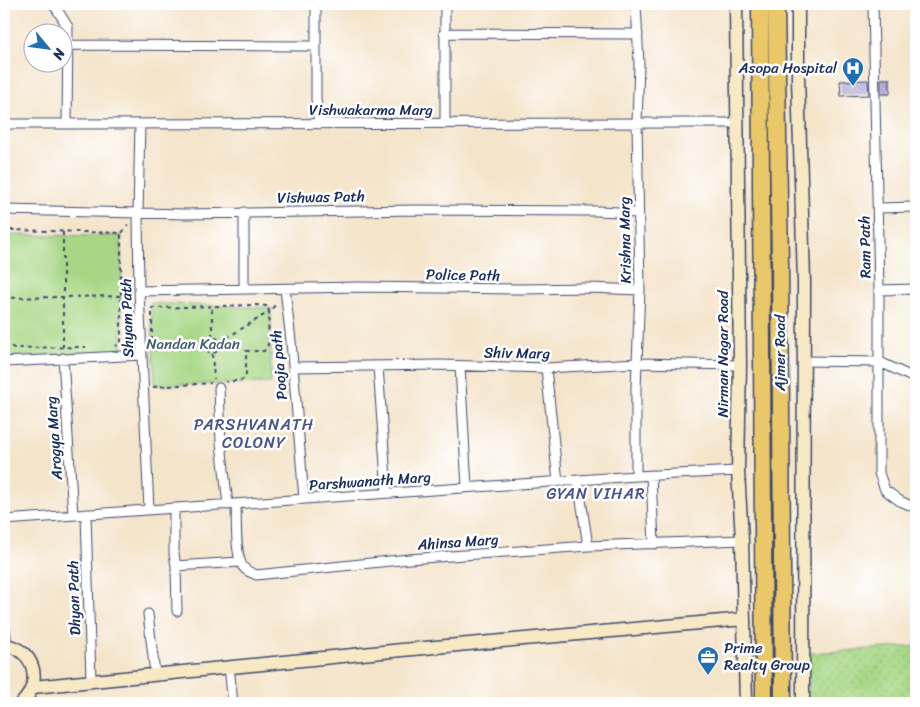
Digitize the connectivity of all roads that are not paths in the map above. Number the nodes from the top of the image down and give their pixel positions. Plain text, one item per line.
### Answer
1 (52, 4) edge
2 (316, 4) edge
3 (445, 4) edge
4 (636, 4) edge
5 (736, 4) edge
6 (760, 4) edge
7 (776, 4) edge
8 (798, 4) edge
9 (873, 4) edge
10 (65, 22) edge
11 (444, 33) junction
12 (638, 34) junction
13 (72, 45) edge
14 (316, 46) junction
15 (68, 72) edge
16 (637, 122) junction
17 (738, 123) junction
18 (4, 124) edge
19 (67, 124) junction
20 (140, 124) junction
21 (319, 124) junction
22 (445, 124) junction
23 (916, 207) edge
24 (878, 208) junction
25 (4, 210) edge
26 (244, 212) junction
27 (138, 213) junction
28 (638, 213) junction
29 (244, 289) junction
30 (916, 289) edge
31 (286, 290) junction
32 (640, 290) junction
33 (879, 290) junction
34 (140, 291) junction
35 (142, 355) junction
36 (63, 358) junction
37 (804, 361) junction
38 (4, 362) edge
39 (880, 362) junction
40 (637, 363) junction
41 (740, 365) junction
42 (378, 366) junction
43 (460, 366) junction
44 (293, 367) junction
45 (546, 368) junction
46 (916, 379) edge
47 (220, 385) road end
48 (738, 470) junction
49 (651, 475) junction
50 (636, 476) junction
51 (578, 480) junction
52 (558, 482) junction
53 (467, 488) junction
54 (387, 494) junction
55 (304, 499) junction
56 (232, 504) junction
57 (916, 508) edge
58 (174, 509) junction
59 (149, 510) junction
60 (86, 514) junction
61 (73, 515) junction
62 (4, 520) edge
63 (742, 540) junction
64 (654, 544) junction
65 (588, 546) junction
66 (240, 562) junction
67 (176, 566) junction
68 (177, 612) dead end
69 (148, 614) dead end
70 (744, 619) junction
71 (4, 622) edge
72 (5, 645) edge
73 (229, 667) junction
74 (155, 674) junction
75 (91, 680) junction
76 (33, 687) junction
77 (22, 703) edge
78 (233, 703) edge
79 (746, 703) edge
80 (764, 703) edge
81 (782, 703) edge
82 (802, 703) edge

1 - 10 street
2 - 14 street
3 - 11 street
4 - 12 street, Krishna Marg
5 - 17 street, Nirman Nagar Road
6 - 80 highway, Ajmer Road
7 - 81 highway, Ajmer Road
8 - 37 street
9 - 24 street, Ram Path
11 - 12 street
11 - 22 street
12 - 16 street, Krishna Marg
13 - 14 street
14 - 21 street
15 - 19 street
16 - 17 street, Vishwakarma Marg
16 - 22 street, Vishwakarma Marg
16 - 28 street, Krishna Marg
17 - 41 street, Nirman Nagar Road
18 - 19 street, Vishwakarma Marg
19 - 20 street, Vishwakarma Marg
20 - 21 street, Vishwakarma Marg
20 - 27 street, Shyam Path
21 - 22 street, Vishwakarma Marg
23 - 24 street
24 - 33 street, Ram Path
25 - 27 street, Vishwas Path
26 - 27 street, Vishwas Path
26 - 28 street, Vishwas Path
26 - 29 street
27 - 34 street, Shyam Path
28 - 32 street, Krishna Marg
29 - 31 street, Police Path
29 - 34 street, Police Path
30 - 33 street
31 - 32 street, Police Path
31 - 44 street, Pooja path
32 - 40 street, Krishna Marg
33 - 39 street, Ram Path
34 - 35 street, Shyam Path
35 - 36 street
35 - 59 street, Shyam Path
36 - 38 street
36 - 61 street, Arogya Marg
37 - 39 street
37 - 82 street
39 - 46 street
39 - 57 street, Ram Path
40 - 41 street, Shiv Marg
40 - 45 street, Shiv Marg
40 - 50 street, Krishna Marg
41 - 48 street, Nirman Nagar Road
42 - 43 street, Shiv Marg
42 - 44 street, Shiv Marg
42 - 54 street
43 - 45 street, Shiv Marg
43 - 53 street
44 - 55 street, Pooja path
45 - 52 street
47 - 56 street
48 - 49 street, Parshwanath Marg
48 - 63 street, Nirman Nagar Road
49 - 50 street, Parshwanath Marg
49 - 64 street
50 - 51 street, Parshwanath Marg
51 - 52 street, Parshwanath Marg
51 - 65 street
52 - 53 street, Parshwanath Marg
53 - 54 street, Parshwanath Marg
54 - 55 street, Parshwanath Marg
55 - 56 street, Parshwanath Marg
56 - 58 street, Parshwanath Marg
56 - 66 street
58 - 59 street, Parshwanath Marg
58 - 67 street
59 - 60 street, Parshwanath Marg
60 - 61 street, Parshwanath Marg
60 - 75 street, Dhyan Path
61 - 62 street, Parshwanath Marg
63 - 64 street, Ahinsa Marg
63 - 70 street, Nirman Nagar Road
64 - 65 street, Ahinsa Marg
65 - 66 street, Ahinsa Marg
66 - 67 street
67 - 68 street
69 - 74 street
70 - 73 street
70 - 79 street, Nirman Nagar Road
71 - 72 street
72 - 76 street
73 - 74 street
73 - 78 street
74 - 75 street
75 - 76 street
76 - 77 street

